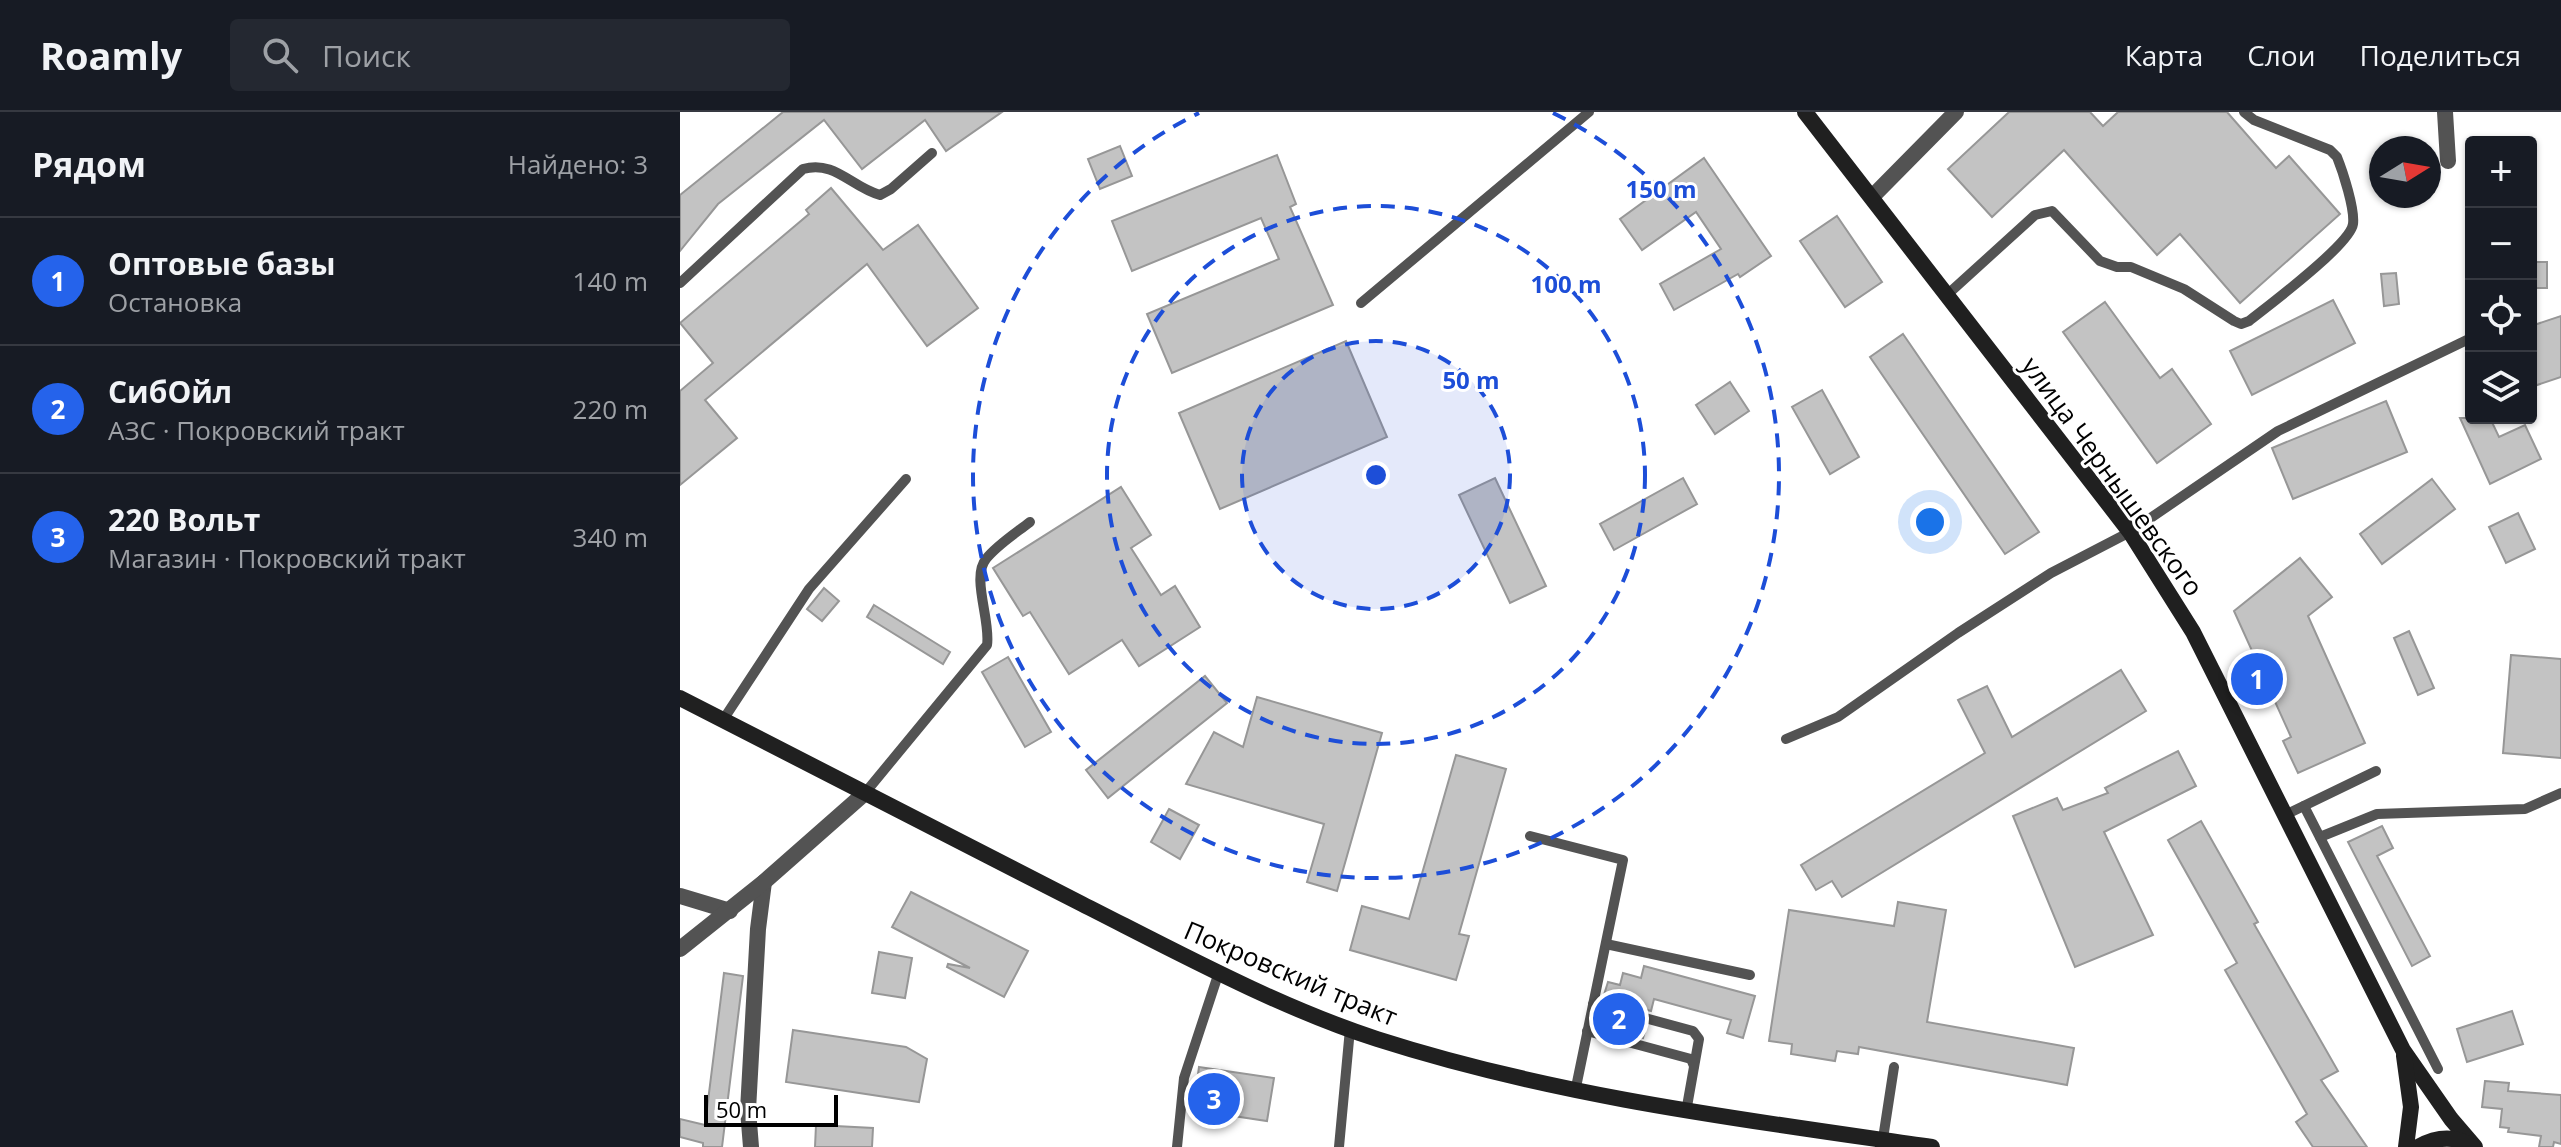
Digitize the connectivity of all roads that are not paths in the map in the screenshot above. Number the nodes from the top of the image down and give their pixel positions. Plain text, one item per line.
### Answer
1 (1589, 112) edge
2 (1805, 112) edge
3 (1956, 112) edge
4 (2244, 112) edge
5 (2445, 112) edge
6 (932, 153) dead end
7 (2448, 161) dead end
8 (1872, 197) junction
9 (680, 283) edge
10 (1948, 294) junction
11 (1361, 303) dead end
12 (2465, 341) edge
13 (906, 479) dead end
14 (1030, 522) dead end
15 (2130, 532) junction
16 (680, 698) edge
17 (723, 720) junction
18 (1786, 739) dead end
19 (2376, 771) dead end
20 (865, 793) junction
21 (2561, 793) edge
22 (2304, 806) junction
23 (2285, 815) junction
24 (1530, 836) dead end
25 (2320, 837) junction
26 (764, 882) junction
27 (680, 896) edge
28 (730, 911) junction
29 (1606, 944) junction
30 (680, 949) edge
31 (1219, 972) junction
32 (1750, 975) dead end
33 (1593, 1004) junction
34 (1350, 1029) junction
35 (1587, 1031) junction
36 (2403, 1050) junction
37 (1694, 1066) junction
38 (1894, 1067) dead end
39 (2438, 1069) dead end
40 (1575, 1092) junction
41 (1686, 1112) junction
42 (1882, 1144) edge
43 (751, 1147) edge
44 (1177, 1147) edge
45 (1339, 1147) edge
46 (1932, 1147) edge
47 (2406, 1147) edge
48 (2418, 1147) edge
49 (2475, 1147) edge

1 - 11 lane
2 - 8 main road, улица Чернышевского
3 - 8 street
4 - 10 lane
5 - 7 street
6 - 9 lane
8 - 10 main road, улица Чернышевского
10 - 15 main road, улица Чернышевского
12 - 15 lane
13 - 17 lane
14 - 20 lane
15 - 18 lane
15 - 23 main road, улица Чернышевского
16 - 17 main road, Покровский тракт
17 - 20 main road, Покровский тракт
19 - 22 lane
20 - 26 street
20 - 31 main road, Покровский тракт
21 - 25 lane
22 - 23 lane
22 - 25 lane
23 - 36 main road, улица Чернышевского
24 - 29 lane
25 - 39 lane
26 - 28 street
26 - 43 street
27 - 28 street
28 - 30 street
29 - 32 lane
29 - 33 lane
31 - 34 main road, Покровский тракт
31 - 44 lane
33 - 35 lane
33 - 37 lane
34 - 40 main road, Покровский тракт
34 - 45 lane
35 - 37 lane
35 - 40 lane
36 - 47 main road
36 - 49 main road, улица Чернышевского
37 - 41 lane
38 - 42 lane
40 - 41 main road, Покровский тракт
41 - 42 main road, Покровский тракт
42 - 46 main road, Покровский тракт
48 - 49 main road

